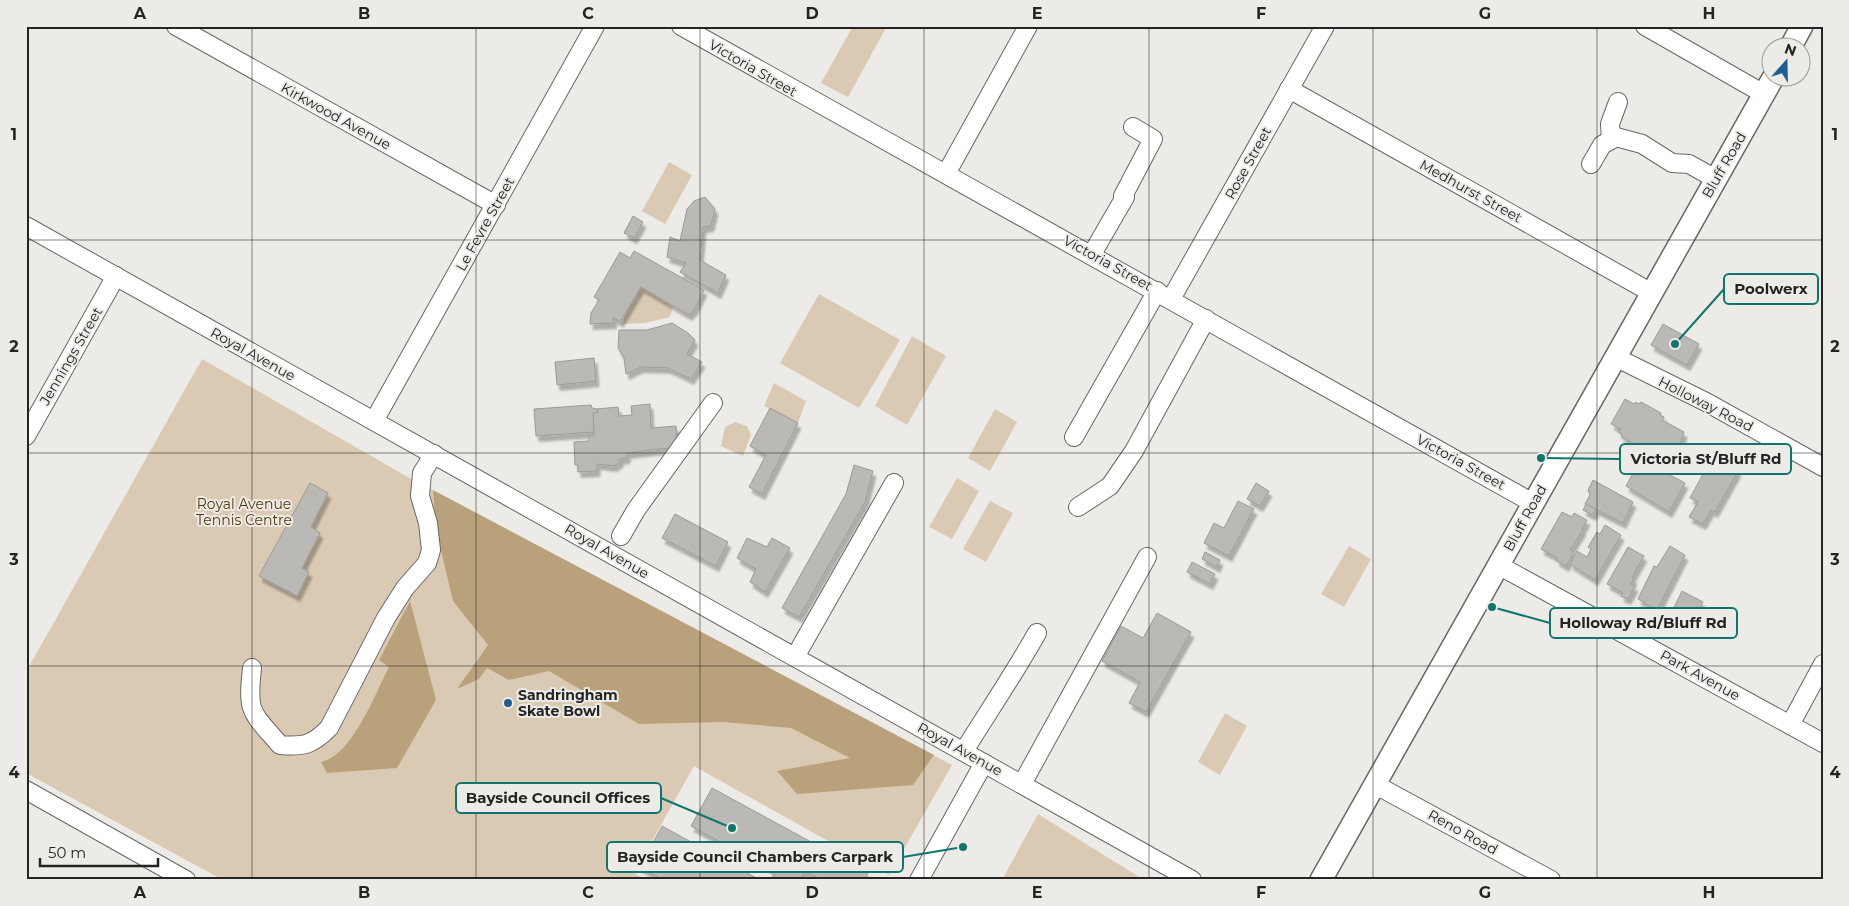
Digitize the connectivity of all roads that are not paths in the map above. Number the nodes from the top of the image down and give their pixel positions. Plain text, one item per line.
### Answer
1 (176, 26) edge
2 (595, 26) edge
3 (681, 26) edge
4 (1028, 26) edge
5 (1325, 26) edge
6 (1645, 26) edge
7 (1802, 26) edge
8 (1795, 38) edge
9 (1762, 83) edge
10 (1768, 88) edge
11 (1289, 89) junction
12 (1618, 102) dead end
13 (1134, 127) dead end
14 (1611, 140) junction
15 (1591, 164) dead end
16 (946, 174) junction
17 (1716, 179) junction
18 (496, 205) junction
19 (26, 226) edge
20 (1092, 254) junction
21 (116, 276) junction
22 (1652, 293) junction
23 (1164, 295) junction
24 (1206, 320) junction
25 (1615, 357) junction
26 (713, 403) dead end
27 (374, 421) junction
28 (26, 436) edge
29 (1074, 437) dead end
30 (434, 454) junction
31 (1823, 467) edge
32 (894, 483) dead end
33 (1533, 502) junction
34 (1078, 507) dead end
35 (621, 536) dead end
36 (1147, 557) dead end
37 (1498, 565) junction
38 (1036, 634) dead end
39 (795, 657) junction
40 (1823, 664) edge
41 (252, 668) dead end
42 (1790, 724) junction
43 (1823, 743) edge
44 (964, 752) junction
45 (984, 763) junction
46 (1022, 784) junction
47 (1374, 784) junction
48 (26, 790) edge
49 (1189, 879) edge
50 (186, 880) edge
51 (919, 880) edge
52 (1320, 880) edge
53 (1552, 880) edge

1 - 18 street, Kirkwood Avenue
2 - 18 street, Le Fevre Street
3 - 16 street, Victoria Street
4 - 16 street
5 - 11 street, Rose Street
6 - 9 street
7 - 8 main road
10 - 17 main road, Bluff Road
11 - 22 street, Medhurst Street
11 - 23 street, Rose Street
12 - 14 street
13 - 20 street
14 - 15 street
14 - 17 street
16 - 20 street, Victoria Street
17 - 22 main road, Bluff Road
18 - 27 street, Le Fevre Street
19 - 21 street, Royal Avenue
20 - 23 street, Victoria Street
21 - 27 street, Royal Avenue
21 - 28 street, Jennings Street
22 - 25 main road, Bluff Road
23 - 24 street, Victoria Street
23 - 29 street, Rose Street
24 - 33 street, Victoria Street
24 - 34 street
25 - 31 street, Holloway Road
25 - 33 main road, Bluff Road
26 - 35 street
27 - 30 street, Royal Avenue
30 - 39 street, Royal Avenue
30 - 41 street
32 - 39 street
33 - 37 main road, Bluff Road
36 - 46 street
37 - 42 street, Park Avenue
37 - 47 main road, Bluff Road
38 - 44 street
39 - 44 street, Royal Avenue
40 - 42 street
42 - 43 street, Park Avenue
44 - 45 street, Royal Avenue
45 - 46 street, Royal Avenue
45 - 51 street
46 - 49 street, Royal Avenue
47 - 52 main road, Bluff Road
47 - 53 street, Reno Road
48 - 50 street

